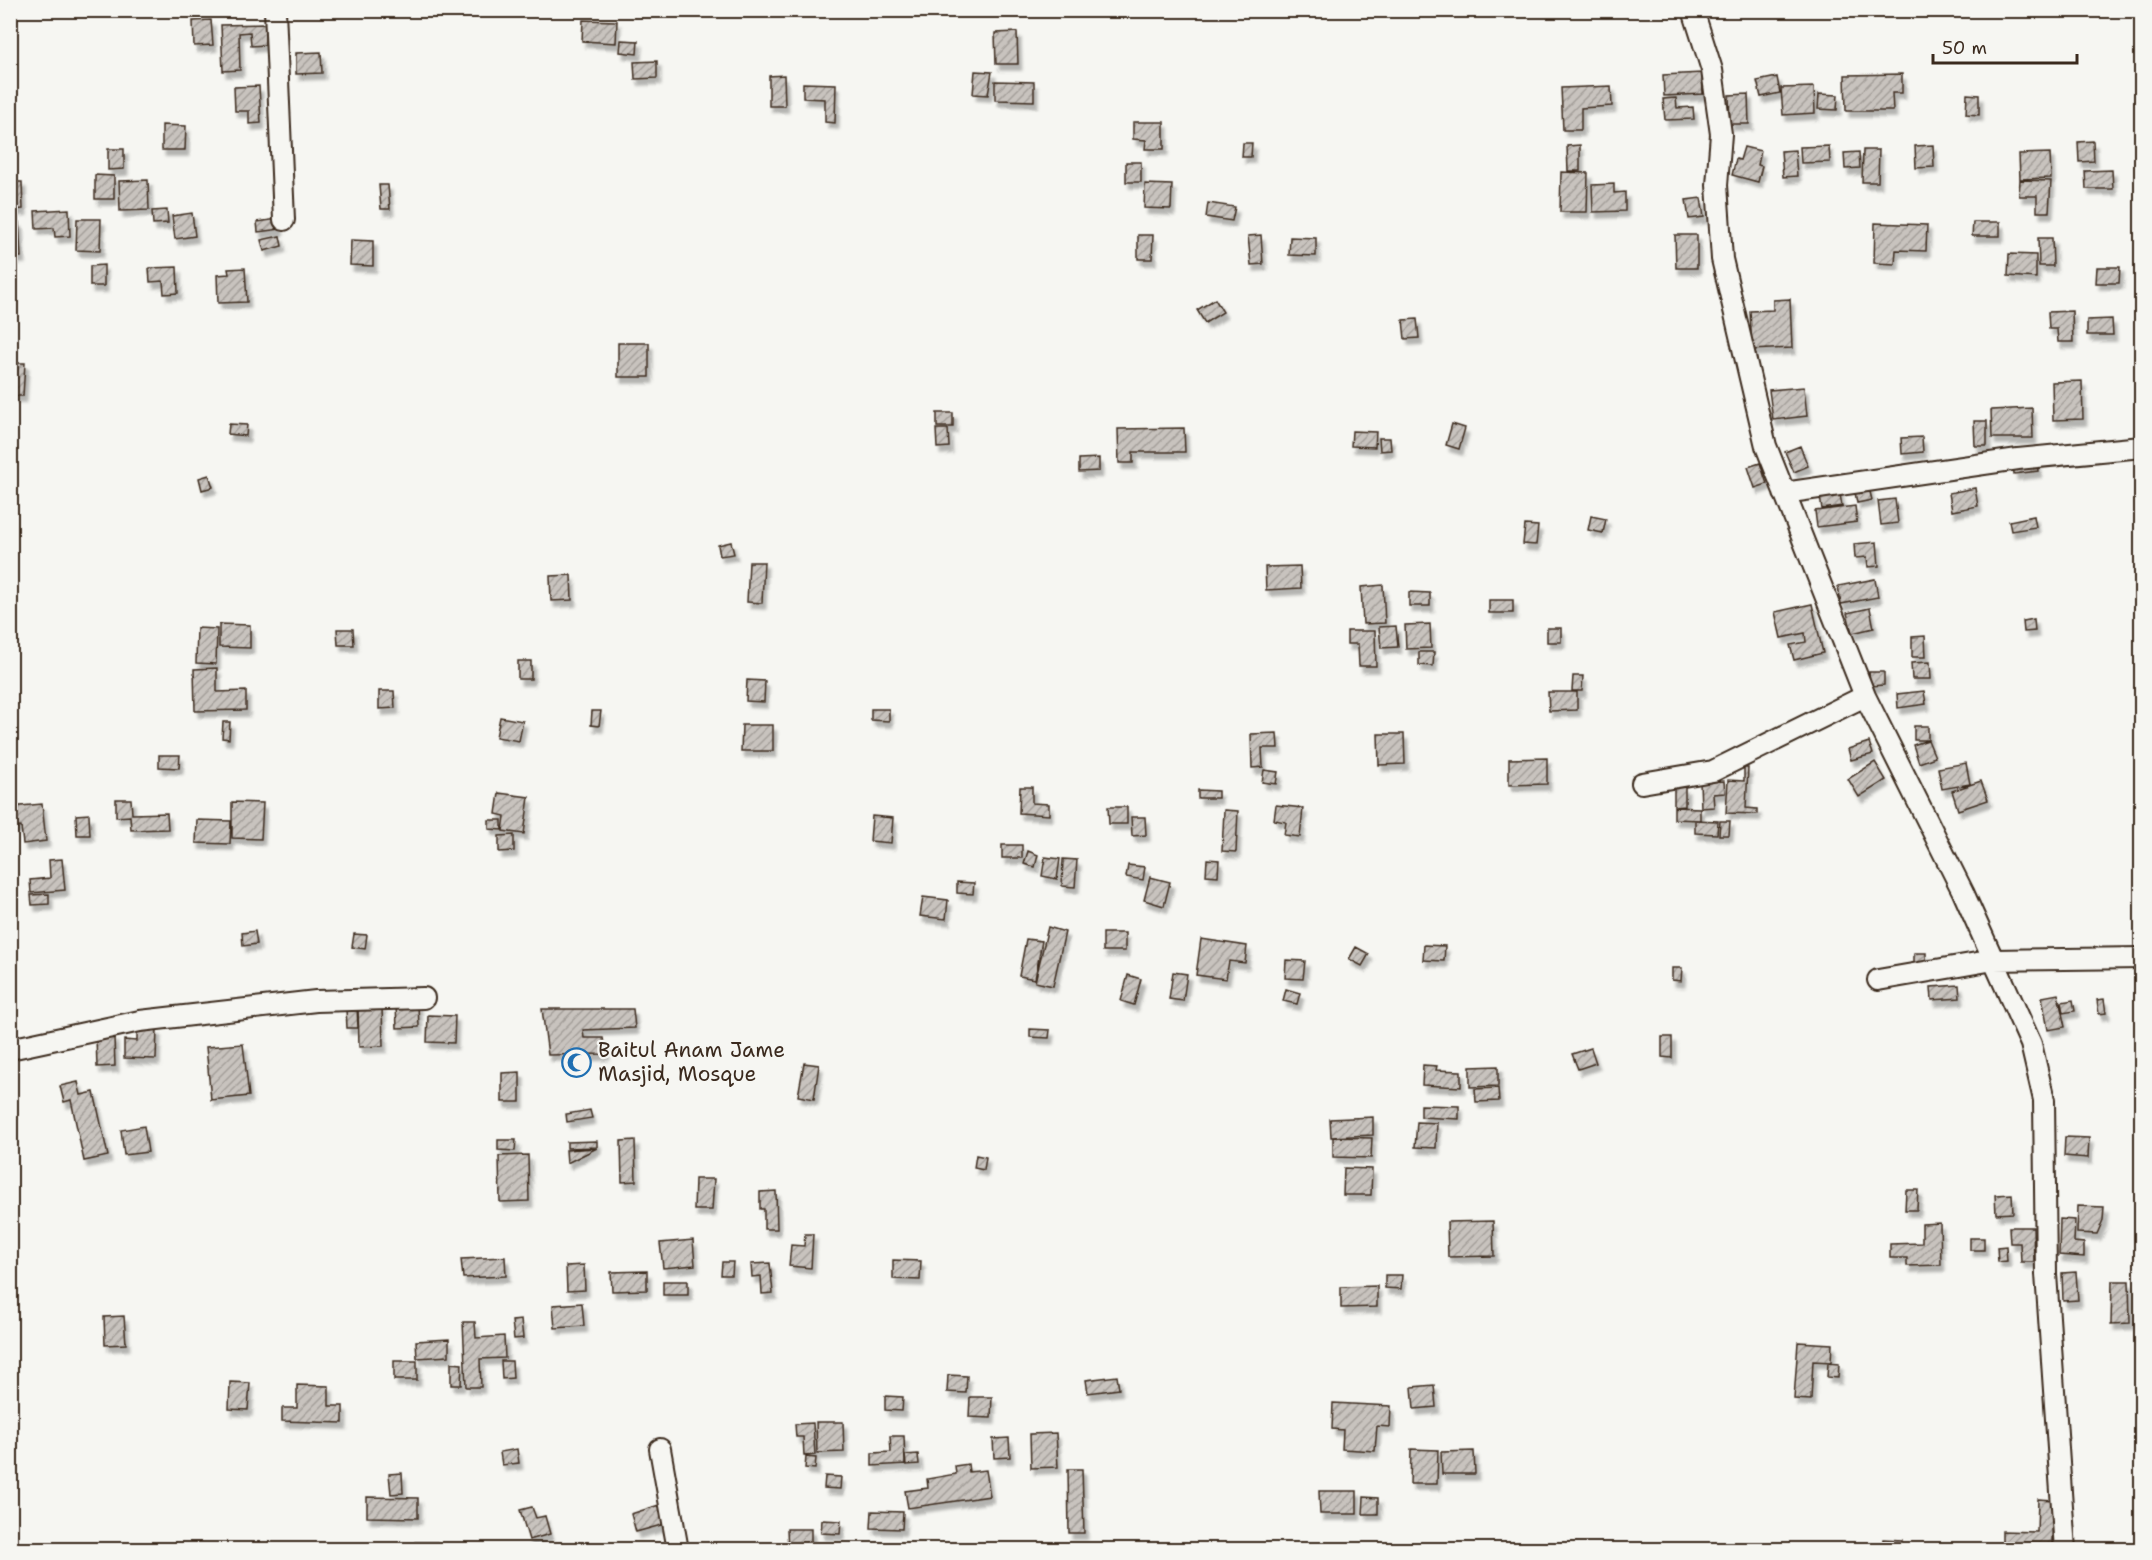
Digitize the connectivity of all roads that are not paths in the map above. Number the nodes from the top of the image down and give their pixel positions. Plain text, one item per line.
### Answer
1 (275, 10) edge
2 (1693, 10) edge
3 (284, 220) dead end
4 (2142, 447) edge
5 (1784, 493) junction
6 (1865, 696) junction
7 (1642, 783) dead end
8 (2142, 958) edge
9 (1994, 960) junction
10 (1878, 980) dead end
11 (424, 998) dead end
12 (10, 1049) edge
13 (660, 1449) dead end
14 (678, 1550) edge
15 (2065, 1550) edge

1 - 3 street
2 - 5 street
4 - 5 street
5 - 6 street
6 - 7 street
6 - 9 street
8 - 9 street
9 - 10 street
9 - 15 street
11 - 12 street
13 - 14 street

